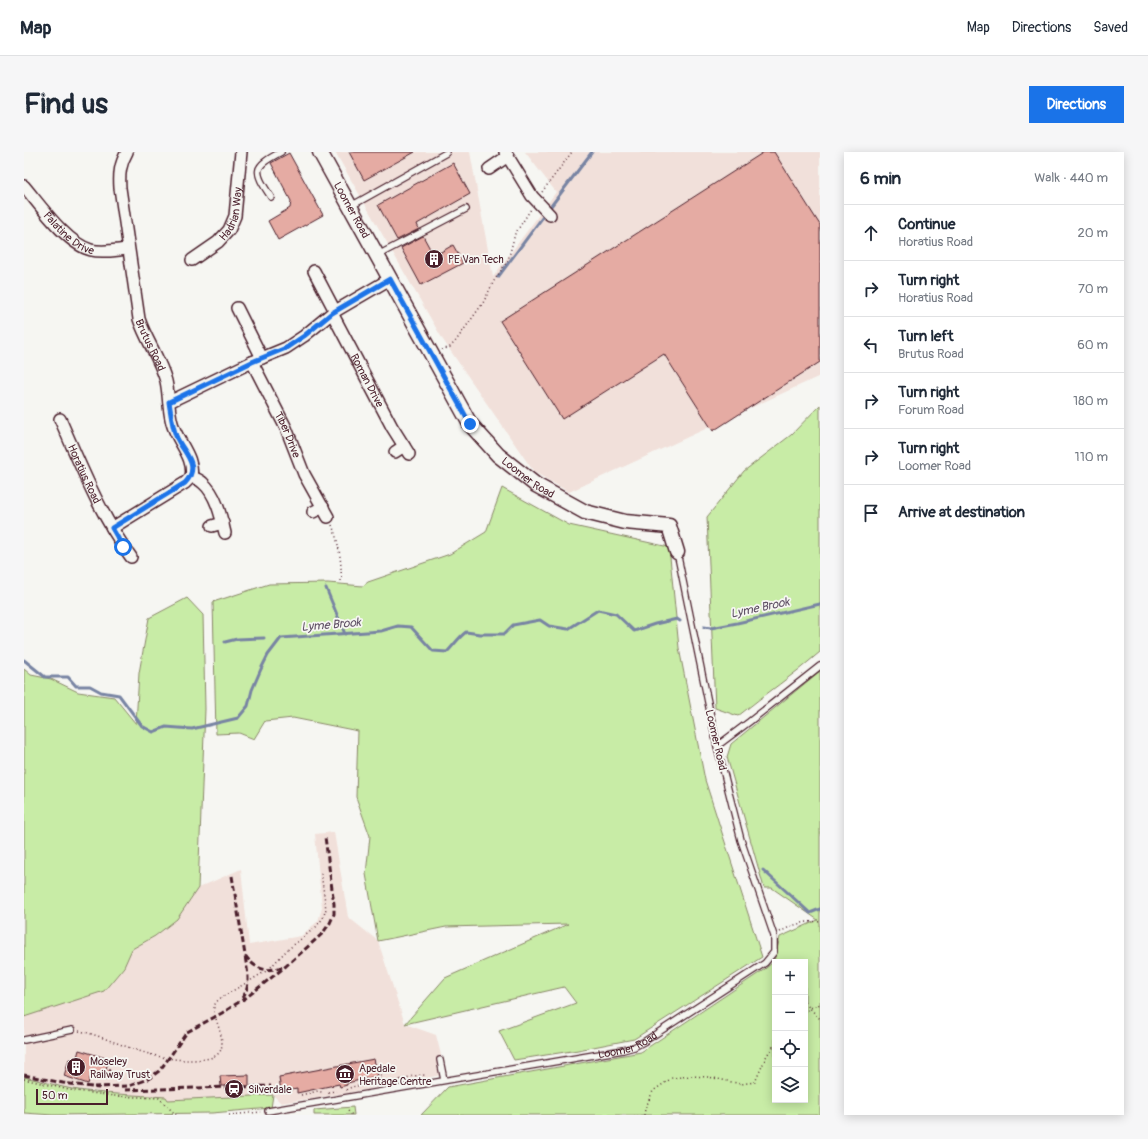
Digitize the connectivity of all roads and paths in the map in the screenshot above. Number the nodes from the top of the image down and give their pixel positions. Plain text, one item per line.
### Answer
1 (126, 152) edge
2 (241, 152) edge
3 (281, 152) edge
4 (320, 152) edge
5 (572, 152) edge
6 (446, 153) edge
7 (506, 154) edge
8 (489, 169) dead end
9 (24, 186) edge
10 (271, 197) dead end
11 (538, 198) junction
12 (350, 206) junction
13 (466, 209) dead end
14 (550, 215) dead end
15 (128, 249) junction
16 (377, 255) junction
17 (192, 260) dead end
18 (314, 271) dead end
19 (390, 279) junction
20 (237, 308) dead end
21 (334, 312) junction
22 (431, 354) junction
23 (257, 360) junction
24 (169, 402) junction
25 (60, 419) dead end
26 (403, 450) dead end
27 (191, 477) junction
28 (321, 512) joint
29 (220, 527) dead end
30 (112, 528) junction
31 (677, 552) joint
32 (130, 557) dead end
33 (341, 582) dead end
34 (820, 666) edge
35 (716, 746) junction
36 (321, 873) dead end
37 (820, 922) edge
38 (774, 936) junction
39 (820, 1004) edge
40 (810, 1008) joint
41 (820, 1019) edge
42 (72, 1030) joint
43 (24, 1040) edge
44 (772, 1048) edge
45 (440, 1060) dead end
46 (387, 1066) dead end
47 (443, 1072) junction
48 (24, 1079) edge
49 (444, 1080) junction
50 (392, 1082) dead end
51 (378, 1083) junction
52 (386, 1083) dead end
53 (301, 1095) dead end
54 (268, 1111) joint
55 (348, 1111) dead end
56 (176, 1115) edge
57 (229, 1115) edge
58 (352, 1115) edge
59 (644, 1115) edge

1 - 15 street, Brutus Road
2 - 17 street, Hadrian Way
3 - 10 lane
4 - 12 street, Loomer Road
5 - 11 path
6 - 12 lane
7 - 8 street
7 - 11 street
9 - 15 street, Palatine Drive
11 - 14 street
11 - 22 path
12 - 16 street, Loomer Road
13 - 16 lane
15 - 24 street, Brutus Road
16 - 19 street, Loomer Road
18 - 21 street, Roman Drive
19 - 21 street
19 - 22 street, Loomer Road
20 - 23 street, Tiber Drive
21 - 23 street
21 - 26 street, Roman Drive
22 - 31 street, Loomer Road
23 - 24 street
23 - 28 street, Tiber Drive
24 - 27 street, Brutus Road
25 - 30 street, Horatius Road
27 - 29 street
27 - 30 street
28 - 33 path
30 - 32 street, Horatius Road
31 - 35 lane, Loomer Road
34 - 35 lane
35 - 38 lane, Loomer Road
36 - 42 path
37 - 38 path
38 - 49 lane, Loomer Road
39 - 40 path
40 - 41 path
42 - 43 lane
44 - 59 path
45 - 47 lane
46 - 51 path
47 - 49 lane
47 - 50 path
48 - 56 path
49 - 54 lane, Loomer Road
51 - 52 path
51 - 53 path
54 - 57 path
55 - 58 path

